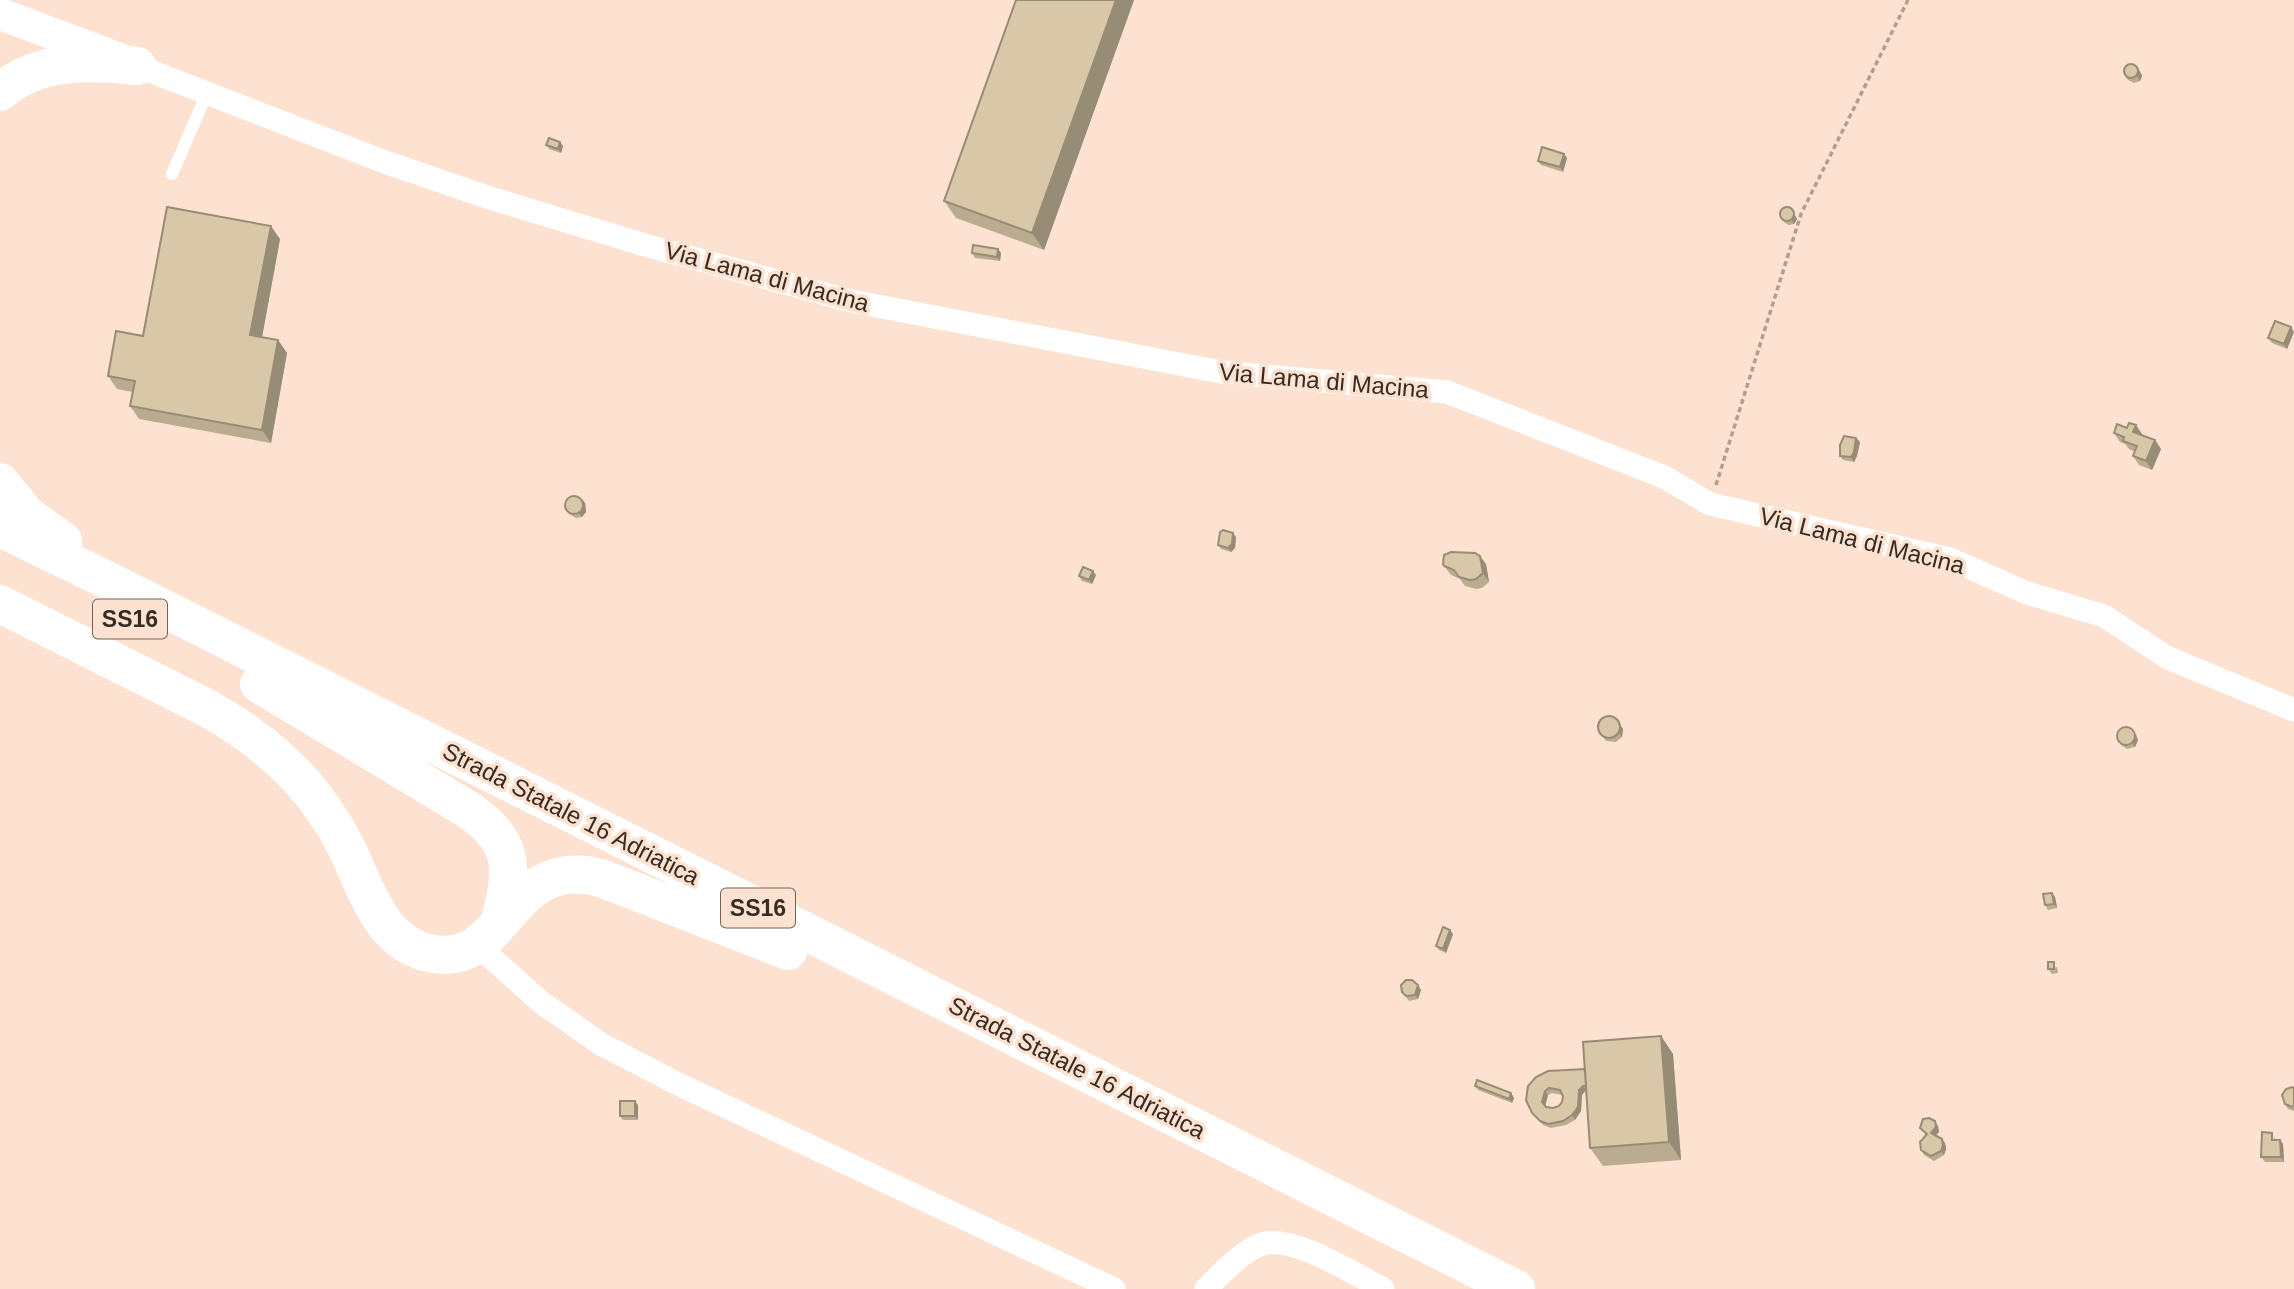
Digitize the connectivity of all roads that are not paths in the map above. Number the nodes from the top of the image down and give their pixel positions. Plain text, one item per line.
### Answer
1 (0, 14) edge
2 (137, 66) junction
3 (0, 92) edge
4 (207, 93) junction
5 (172, 174) dead end
6 (0, 482) edge
7 (0, 528) edge
8 (0, 554) edge
9 (0, 604) edge
10 (214, 634) junction
11 (259, 684) junction
12 (2294, 710) edge
13 (488, 933) junction
14 (788, 951) junction
15 (1114, 1289) edge
16 (1206, 1289) edge
17 (1383, 1289) edge
18 (1461, 1289) edge
19 (1516, 1289) edge

1 - 2 street
2 - 3 highway
2 - 4 street, Via Lama di Macina
4 - 5 lane
4 - 12 street, Via Lama di Macina
6 - 10 highway, SS16
7 - 10 highway, Strada Statale 16 Adriatica / SS16
8 - 11 highway, Strada Statale 16 Adriatica / SS16
9 - 13 highway, SS16
10 - 19 highway, Strada Statale 16 Adriatica / SS16
11 - 13 highway, SS16
11 - 14 highway, Strada Statale 16 Adriatica / SS16
13 - 14 highway, SS16
13 - 15 street
14 - 18 highway, Strada Statale 16 Adriatica / SS16
16 - 17 street

